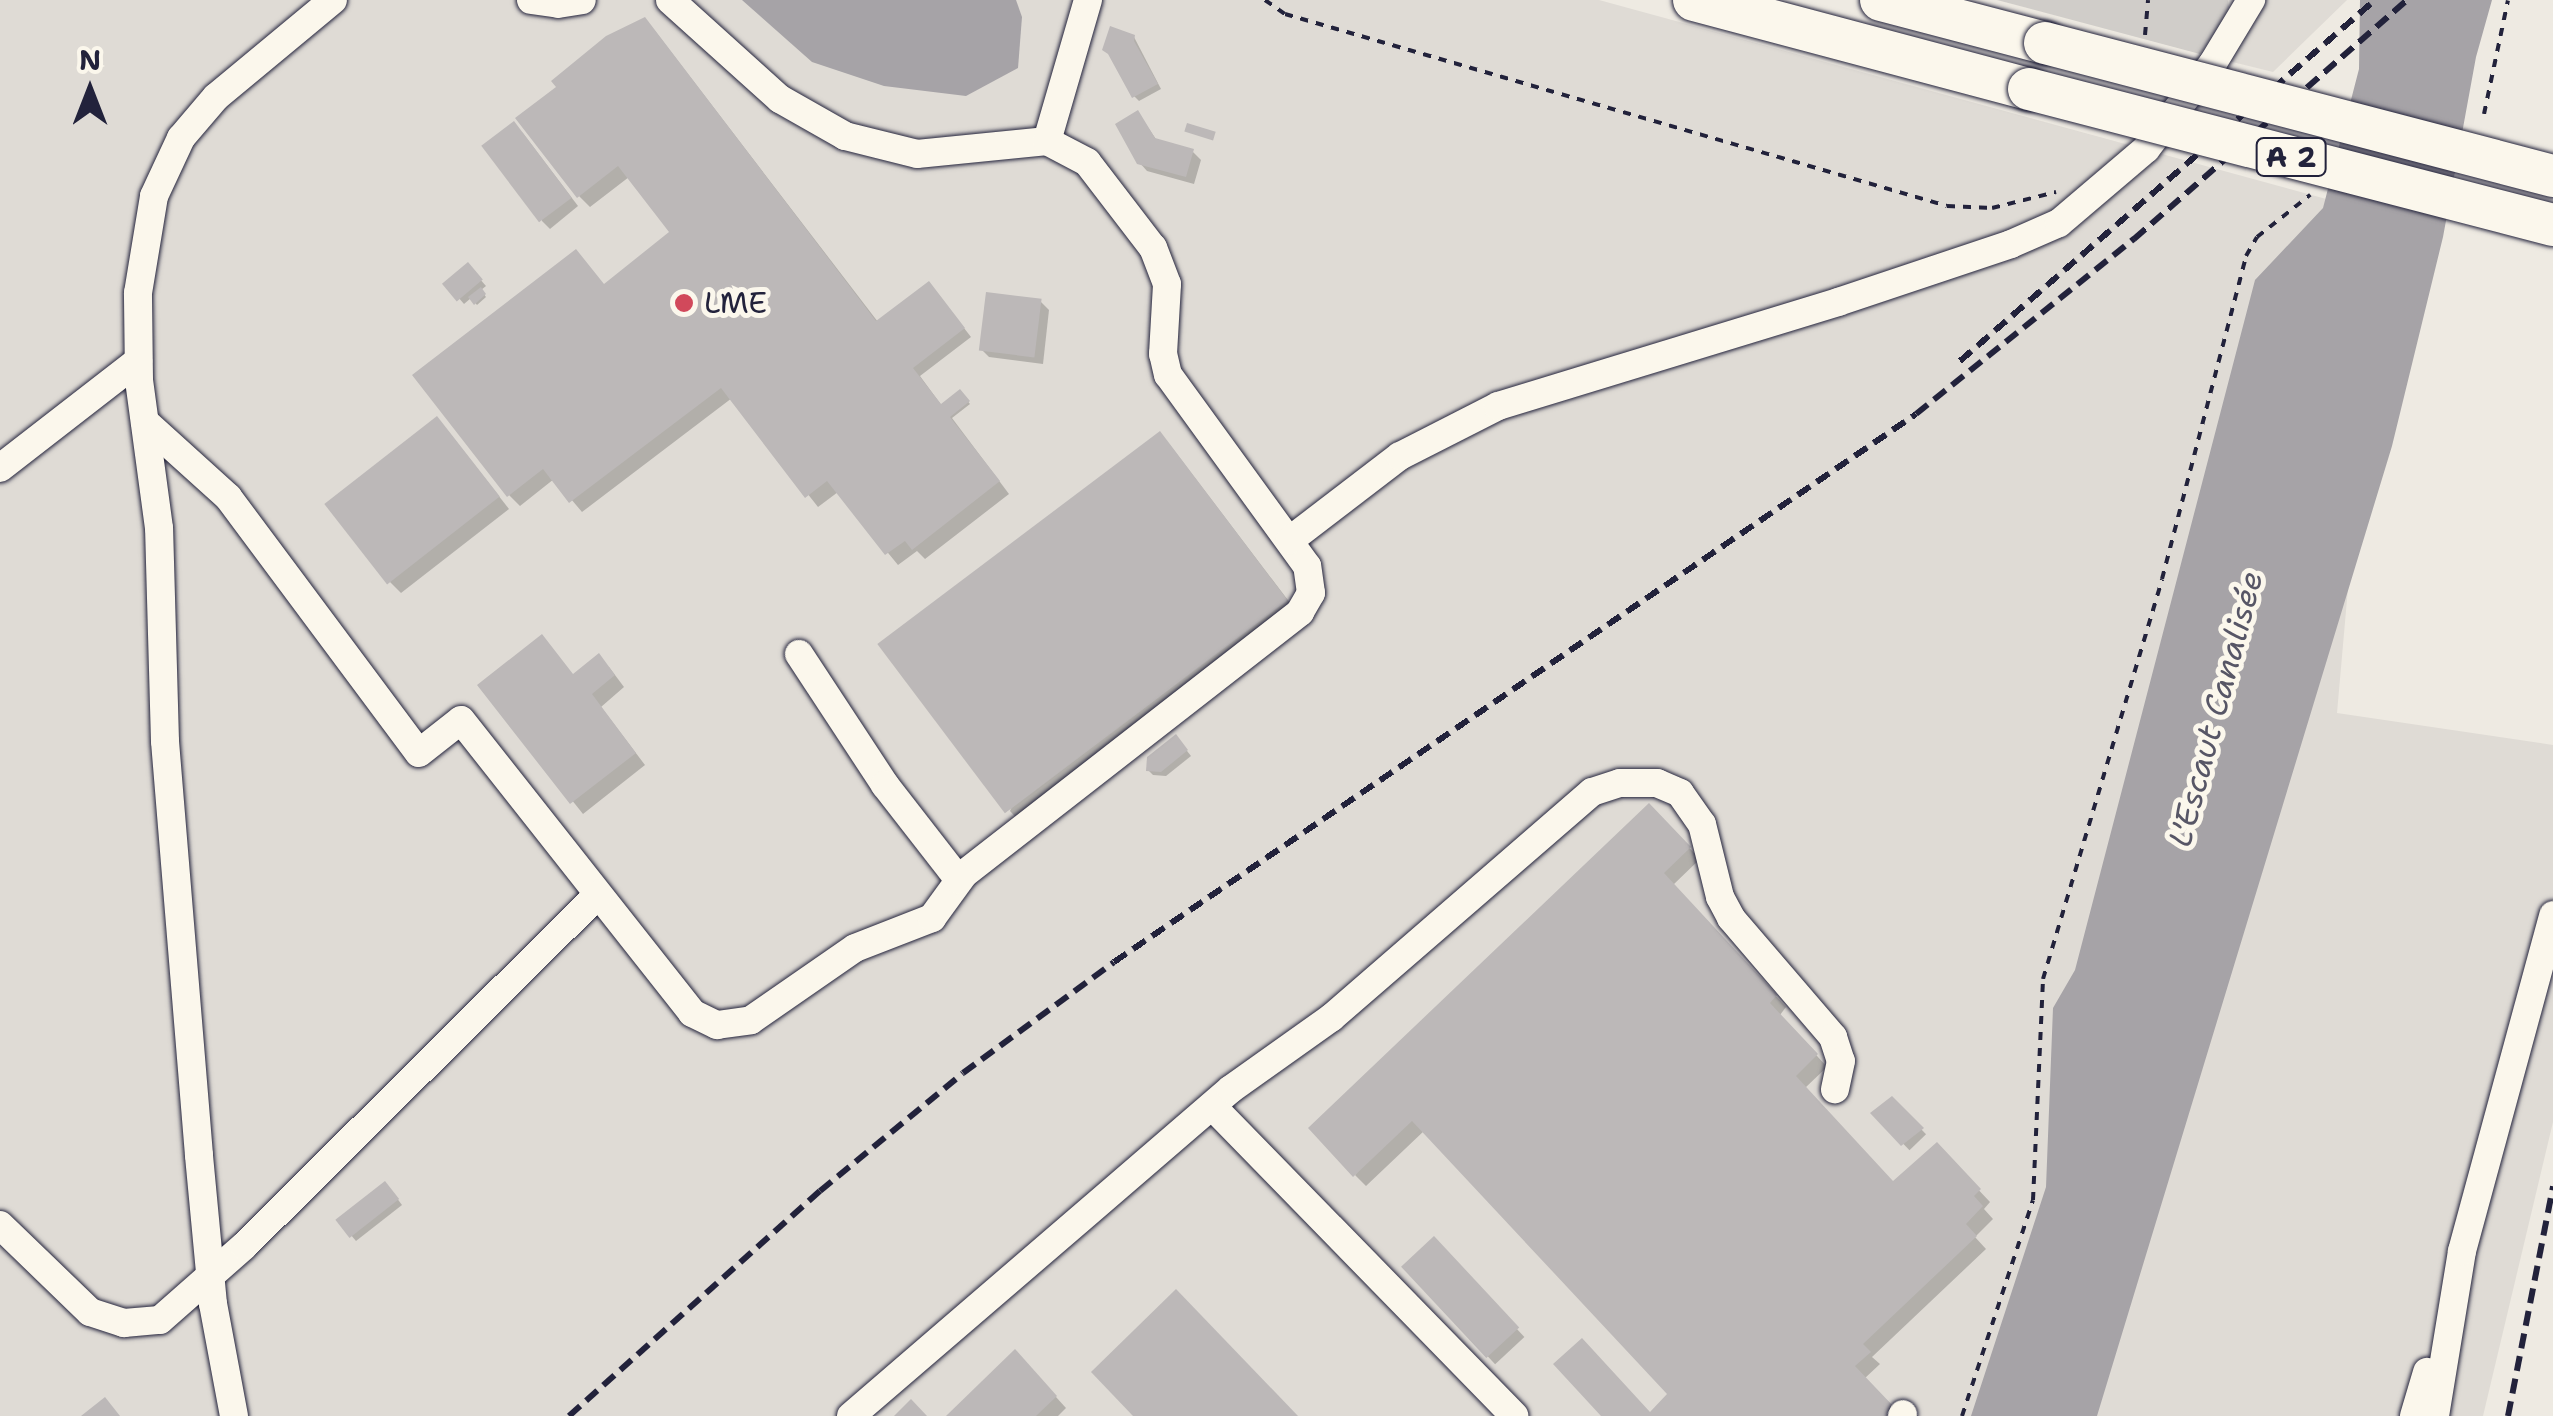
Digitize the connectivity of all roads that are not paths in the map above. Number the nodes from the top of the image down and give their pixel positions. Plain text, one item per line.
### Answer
1 (332, 0) edge
2 (531, 0) edge
3 (582, 0) edge
4 (670, 0) edge
5 (1088, 0) edge
6 (1694, 0) edge
7 (1881, 0) edge
8 (2251, 0) edge
9 (1047, 141) junction
10 (2553, 176) edge
11 (2553, 224) edge
12 (138, 361) junction
13 (145, 422) junction
14 (0, 468) edge
15 (1290, 540) junction
16 (799, 654) dead end
17 (959, 880) junction
18 (598, 894) junction
19 (2553, 916) edge
20 (1835, 1089) dead end
21 (1212, 1106) junction
22 (0, 1225) edge
23 (2462, 1251) junction
24 (210, 1279) junction
25 (234, 1416) edge
26 (850, 1416) edge
27 (1515, 1416) edge
28 (2414, 1416) edge
29 (2435, 1416) edge

1 - 12 lane
2 - 3 lane
4 - 9 lane
5 - 9 lane
6 - 11 highway, A 2, bridge
7 - 10 highway, A 2, bridge
8 - 15 lane
9 - 15 lane
12 - 13 lane
12 - 14 lane
13 - 18 lane
13 - 24 lane
15 - 17 lane
16 - 17 lane
17 - 18 lane
18 - 24 lane
19 - 23 lane
20 - 21 lane
21 - 26 lane
21 - 27 lane
22 - 24 lane
23 - 28 lane
23 - 29 lane
24 - 25 lane

